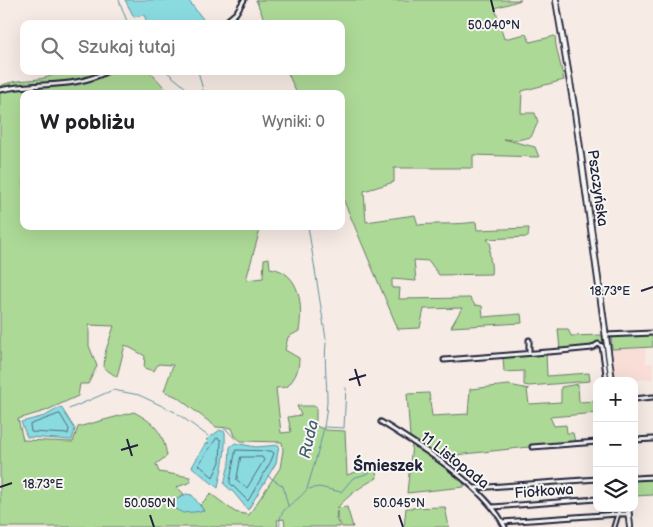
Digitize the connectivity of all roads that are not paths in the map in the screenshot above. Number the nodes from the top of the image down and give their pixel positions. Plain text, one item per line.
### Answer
1 (244, 0) edge
2 (556, 0) edge
3 (227, 20) edge
4 (101, 75) edge
5 (0, 90) edge
6 (653, 333) edge
7 (606, 336) junction
8 (528, 340) dead end
9 (529, 353) junction
10 (444, 360) dead end
11 (606, 377) edge
12 (611, 377) edge
13 (653, 397) edge
14 (638, 399) edge
15 (381, 422) dead end
16 (653, 439) edge
17 (638, 440) edge
18 (593, 442) edge
19 (532, 447) dead end
20 (653, 477) edge
21 (638, 478) edge
22 (593, 479) edge
23 (474, 488) junction
24 (593, 499) edge
25 (493, 506) junction
26 (618, 514) junction
27 (629, 514) joint
28 (502, 522) junction
29 (505, 527) edge
30 (614, 527) edge
31 (630, 527) edge

1 - 3 street
2 - 7 main road, Pszczyńska
4 - 5 street
6 - 7 street
7 - 12 main road, Pszczyńska
8 - 9 street
9 - 10 street
9 - 11 street
13 - 14 street
15 - 23 street, 11 Listopada
16 - 17 street
18 - 19 street
20 - 21 street
22 - 23 street
23 - 25 street, 11 Listopada
24 - 25 street, Fiołkowa
25 - 28 street, 11 Listopada
26 - 27 street
26 - 28 street
26 - 30 street
27 - 31 main road
28 - 29 street, 11 Listopada

